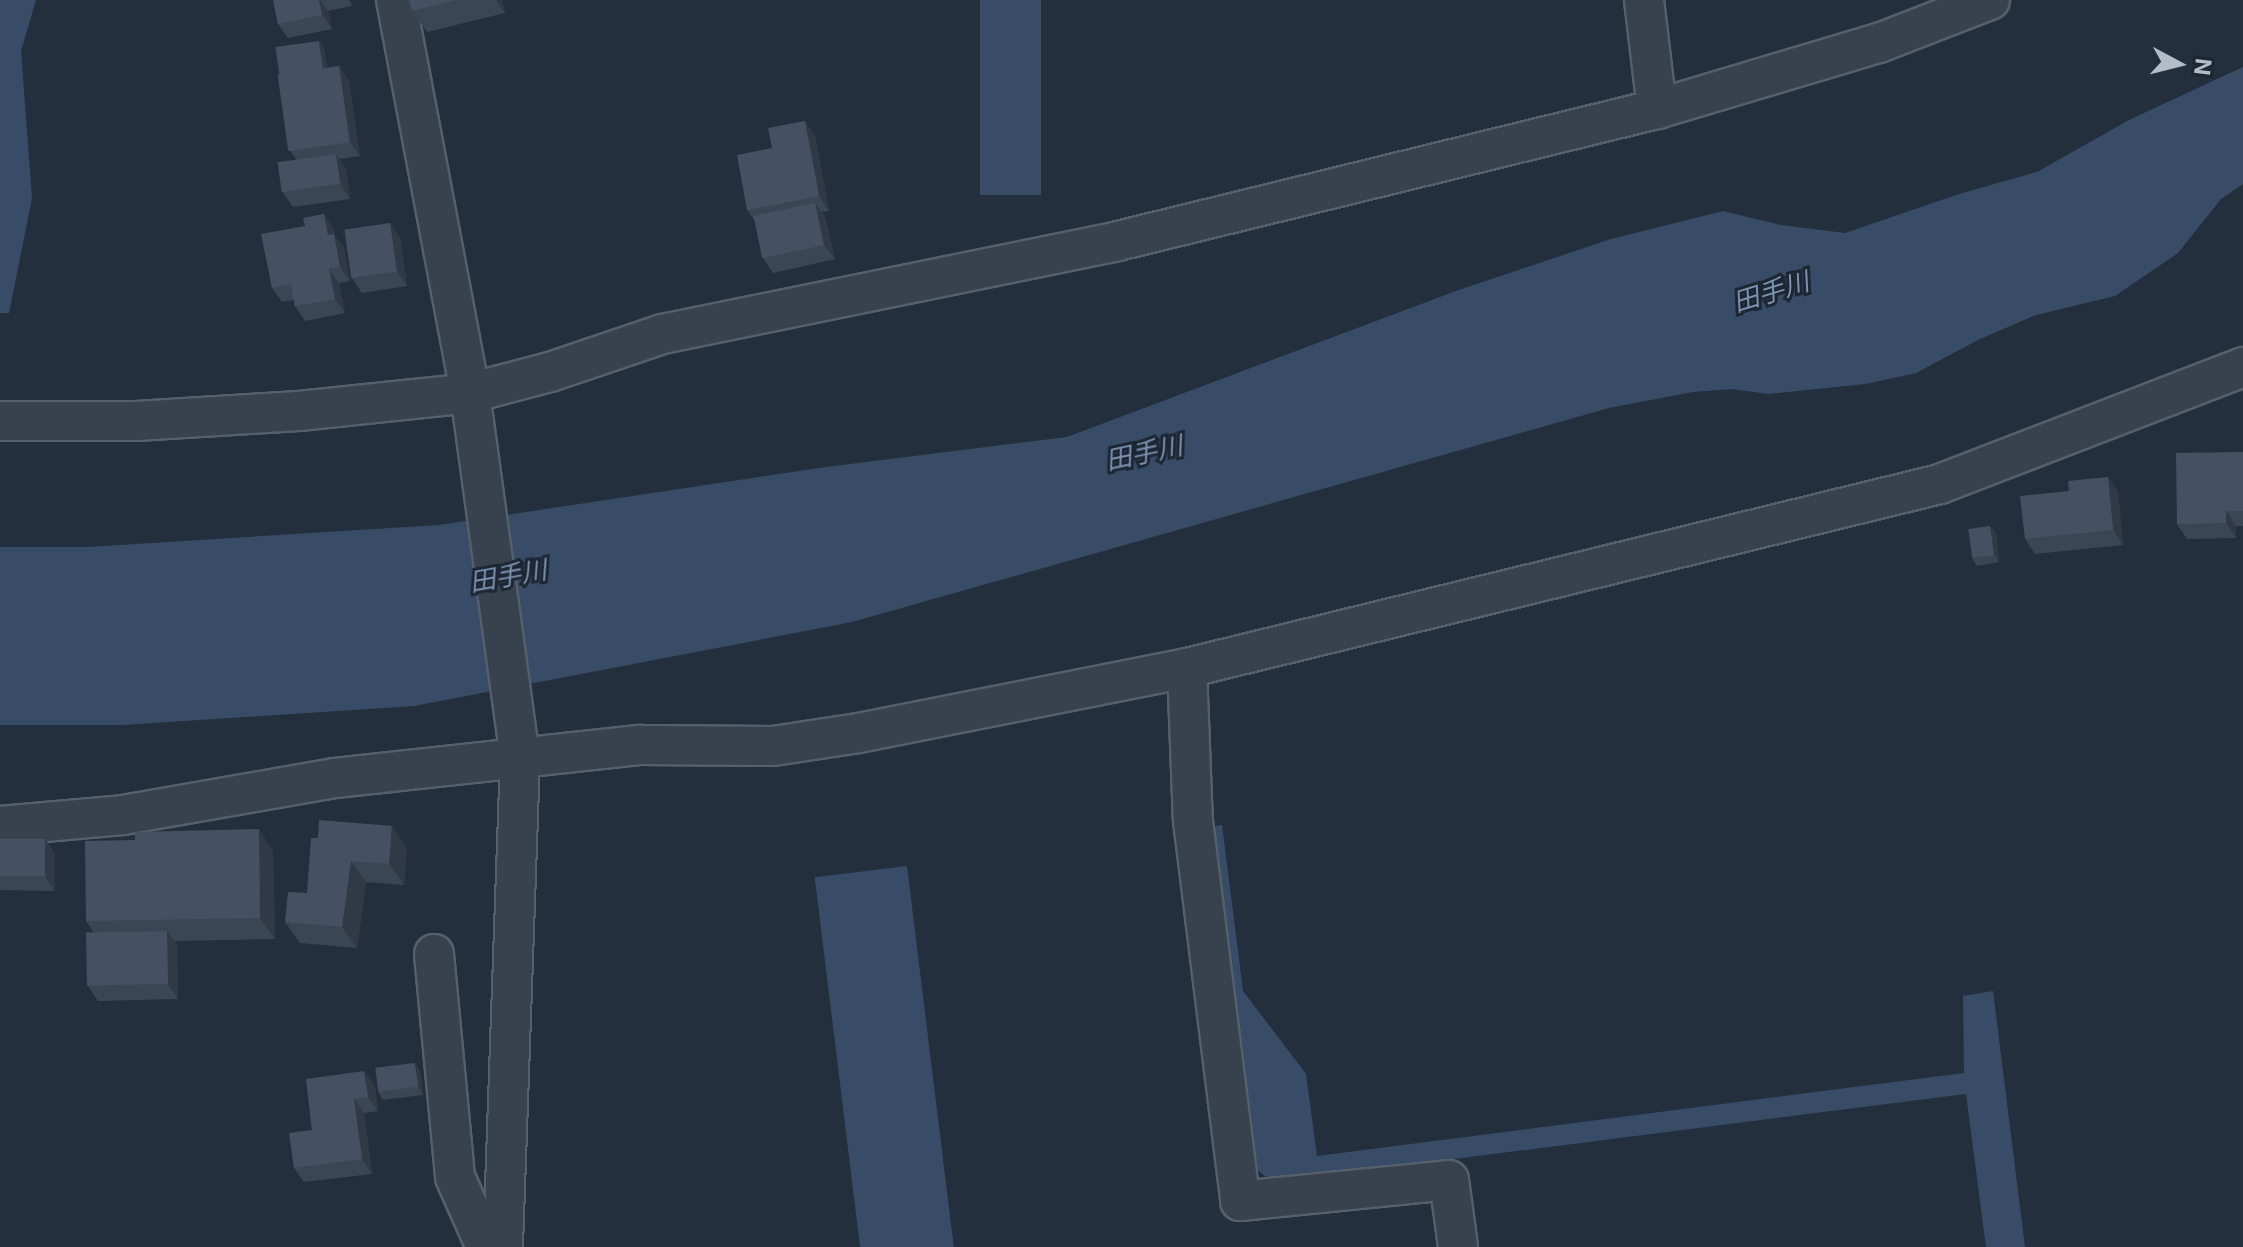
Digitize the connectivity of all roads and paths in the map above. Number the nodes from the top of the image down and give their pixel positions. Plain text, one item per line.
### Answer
1 (396, 0) edge
2 (1644, 0) edge
3 (1990, 0) edge
4 (1657, 109) junction
5 (2243, 367) edge
6 (471, 404) junction
7 (0, 421) edge
8 (1187, 668) junction
9 (517, 742) junction
10 (0, 826) edge
11 (434, 954) dead end
12 (486, 1247) edge
13 (503, 1247) edge
14 (1458, 1247) edge

1 - 6 street
2 - 4 street
3 - 4 street
4 - 6 street
5 - 8 street
6 - 7 street
6 - 9 street
8 - 9 street
8 - 14 street
9 - 10 street
9 - 13 street
11 - 12 street

